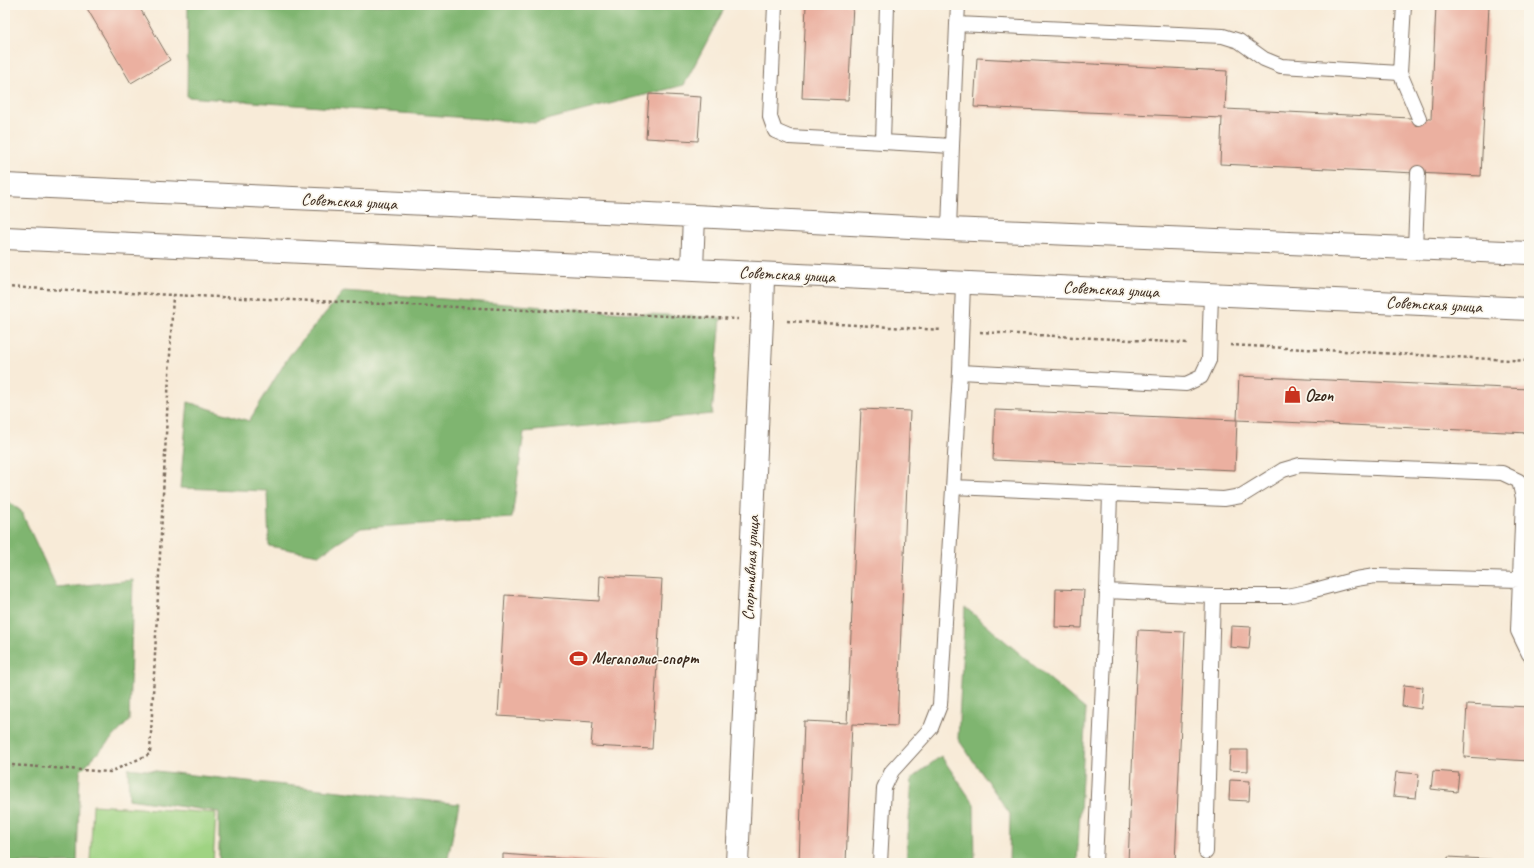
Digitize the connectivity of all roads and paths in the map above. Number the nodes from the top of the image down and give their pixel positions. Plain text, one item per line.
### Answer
1 (775, 5) edge
2 (887, 5) edge
3 (958, 5) edge
4 (1404, 5) edge
5 (957, 24) junction
6 (1400, 73) junction
7 (1419, 118) dead end
8 (883, 142) junction
9 (952, 146) junction
10 (1418, 173) dead end
11 (5, 186) edge
12 (694, 216) junction
13 (948, 229) junction
14 (5, 238) edge
15 (1415, 248) junction
16 (1529, 253) edge
17 (692, 269) junction
18 (763, 274) junction
19 (963, 283) junction
20 (1211, 294) junction
21 (174, 295) dead end
22 (1529, 309) edge
23 (960, 372) junction
24 (953, 486) junction
25 (1110, 494) junction
26 (1519, 580) junction
27 (1107, 591) junction
28 (1213, 596) junction
29 (1529, 654) edge
30 (12, 765) dead end
31 (1206, 852) dead end
32 (737, 863) edge
33 (880, 863) edge
34 (1095, 863) edge

1 - 8 lane
2 - 8 lane
3 - 5 lane
4 - 6 lane
5 - 6 lane
5 - 9 lane
6 - 7 lane
8 - 9 lane
9 - 13 lane
10 - 15 lane
11 - 12 street, Советская улица
12 - 13 street, Советская улица
12 - 17 street
13 - 15 street, Советская улица
14 - 17 street, Советская улица
15 - 16 street, Советская улица
17 - 18 street, Советская улица
18 - 19 street, Советская улица
18 - 32 street, Спортивная улица
19 - 20 street, Советская улица
19 - 23 lane
20 - 22 street, Советская улица
20 - 23 lane
21 - 30 path
23 - 24 lane
24 - 25 lane
24 - 33 lane
25 - 26 lane
25 - 27 lane
26 - 28 lane
26 - 29 lane
27 - 28 lane
27 - 34 lane
28 - 31 lane

